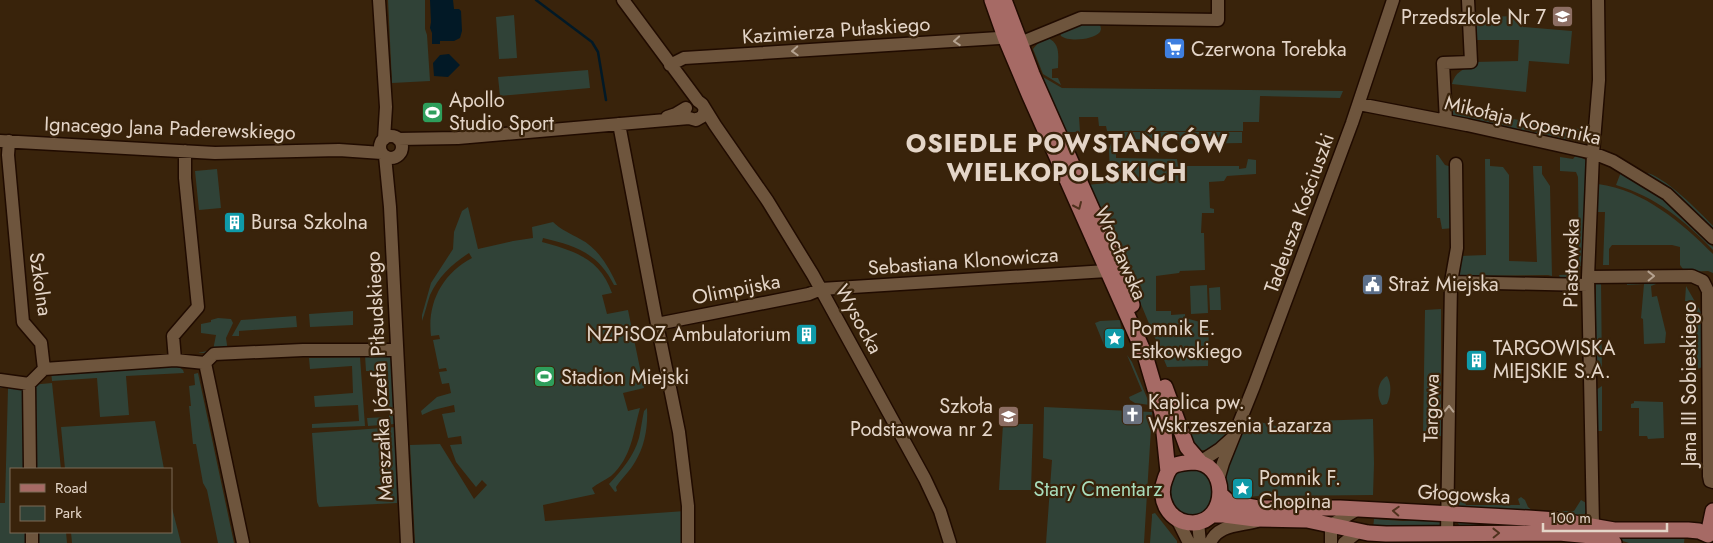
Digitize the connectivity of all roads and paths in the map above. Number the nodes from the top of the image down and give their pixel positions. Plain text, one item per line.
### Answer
1 (379, 0) edge
2 (623, 0) edge
3 (992, 0) edge
4 (1004, 0) edge
5 (1218, 0) edge
6 (1393, 0) edge
7 (1468, 0) edge
8 (1598, 0) edge
9 (1012, 40) junction
10 (670, 65) junction
11 (1359, 104) junction
12 (694, 110) junction
13 (1446, 121) junction
14 (620, 124) junction
15 (4, 141) edge
16 (391, 147) junction
17 (186, 151) junction
18 (1593, 153) junction
19 (1456, 164) dead end
20 (1713, 238) edge
21 (1107, 271) junction
22 (1588, 281) junction
23 (1451, 282) junction
24 (821, 290) junction
25 (657, 324) junction
26 (397, 350) junction
27 (175, 360) junction
28 (205, 363) junction
29 (44, 369) junction
30 (0, 380) edge
31 (29, 384) junction
32 (1232, 437) junction
33 (1200, 462) junction
34 (30, 468) edge
35 (1168, 472) junction
36 (1713, 482) edge
37 (1219, 487) junction
38 (1358, 509) junction
39 (1713, 511) edge
40 (1213, 514) junction
41 (1448, 514) junction
42 (1177, 519) junction
43 (1264, 520) junction
44 (1198, 522) junction
45 (1331, 525) junction
46 (1593, 526) junction
47 (1360, 531) junction
48 (1447, 534) junction
49 (1707, 538) edge
50 (243, 543) edge
51 (407, 543) edge
52 (688, 543) edge
53 (950, 543) edge
54 (1189, 543) edge
55 (1200, 543) edge
56 (1210, 543) edge
57 (1331, 543) edge
58 (1344, 543) edge
59 (1614, 543) edge

1 - 16 street
2 - 10 street
3 - 9 main road, Wrocławska
4 - 9 main road, Wrocławska
5 - 9 street, Kazimierza Pułaskiego
6 - 11 street, Tadeusza Kościuszki
7 - 13 street
8 - 18 street, Piastowska
9 -> 10 street, Kazimierza Pułaskiego
9 -> 21 main road, Wrocławska
9 - 33 main road, Wrocławska
10 - 12 street
11 - 13 street, Mikołaja Kopernika
11 - 32 street, Tadeusza Kościuszki
12 - 14 street
12 - 24 street, Wysocka
13 - 18 street, Mikołaja Kopernika
14 - 16 street
14 - 25 street
15 - 17 street, Ignacego Jana Paderewskiego
15 - 29 street, Szkolna
16 - 17 street, Ignacego Jana Paderewskiego
16 - 26 street, Marszałka Józefa Piłsudskiego
17 - 27 street
18 - 20 street, Mikołaja Kopernika
18 - 22 street, Piastowska
19 - 23 street, Targowa
21 - 24 street, Sebastiana Klonowicza
21 - 35 main road, Wrocławska
22 - 23 street
22 -> 36 street, Jana III Sobieskiego
22 - 46 street, Piastowska
41 -> 23 street, Targowa
24 - 25 street, Olimpijska
24 - 53 street, Wysocka
25 - 52 street
26 - 28 street
26 - 51 street, Marszałka Józefa Piłsudskiego
27 - 28 street
27 - 29 street
28 - 50 street
29 - 31 street
30 - 31 street
31 - 34 street
32 - 33 street, Tadeusza Kościuszki
32 - 37 street, Tadeusza Kościuszki
33 - 35 main road
33 - 37 main road
35 - 42 main road
37 - 38 main road, Głogowska
37 - 40 main road
41 -> 38 main road, Głogowska
38 - 45 street
39 - 49 main road
40 - 43 main road, Głogowska
40 - 44 main road
41 - 46 main road, Głogowska
41 - 48 street, Targowa
42 - 44 main road
42 - 54 street
43 - 45 main road, Głogowska
43 - 56 street
44 - 55 street
45 - 47 main road, Głogowska
45 - 57 street
46 - 49 main road, Głogowska
47 - 48 main road, Głogowska
47 - 58 street
48 -> 59 main road, Głogowska

